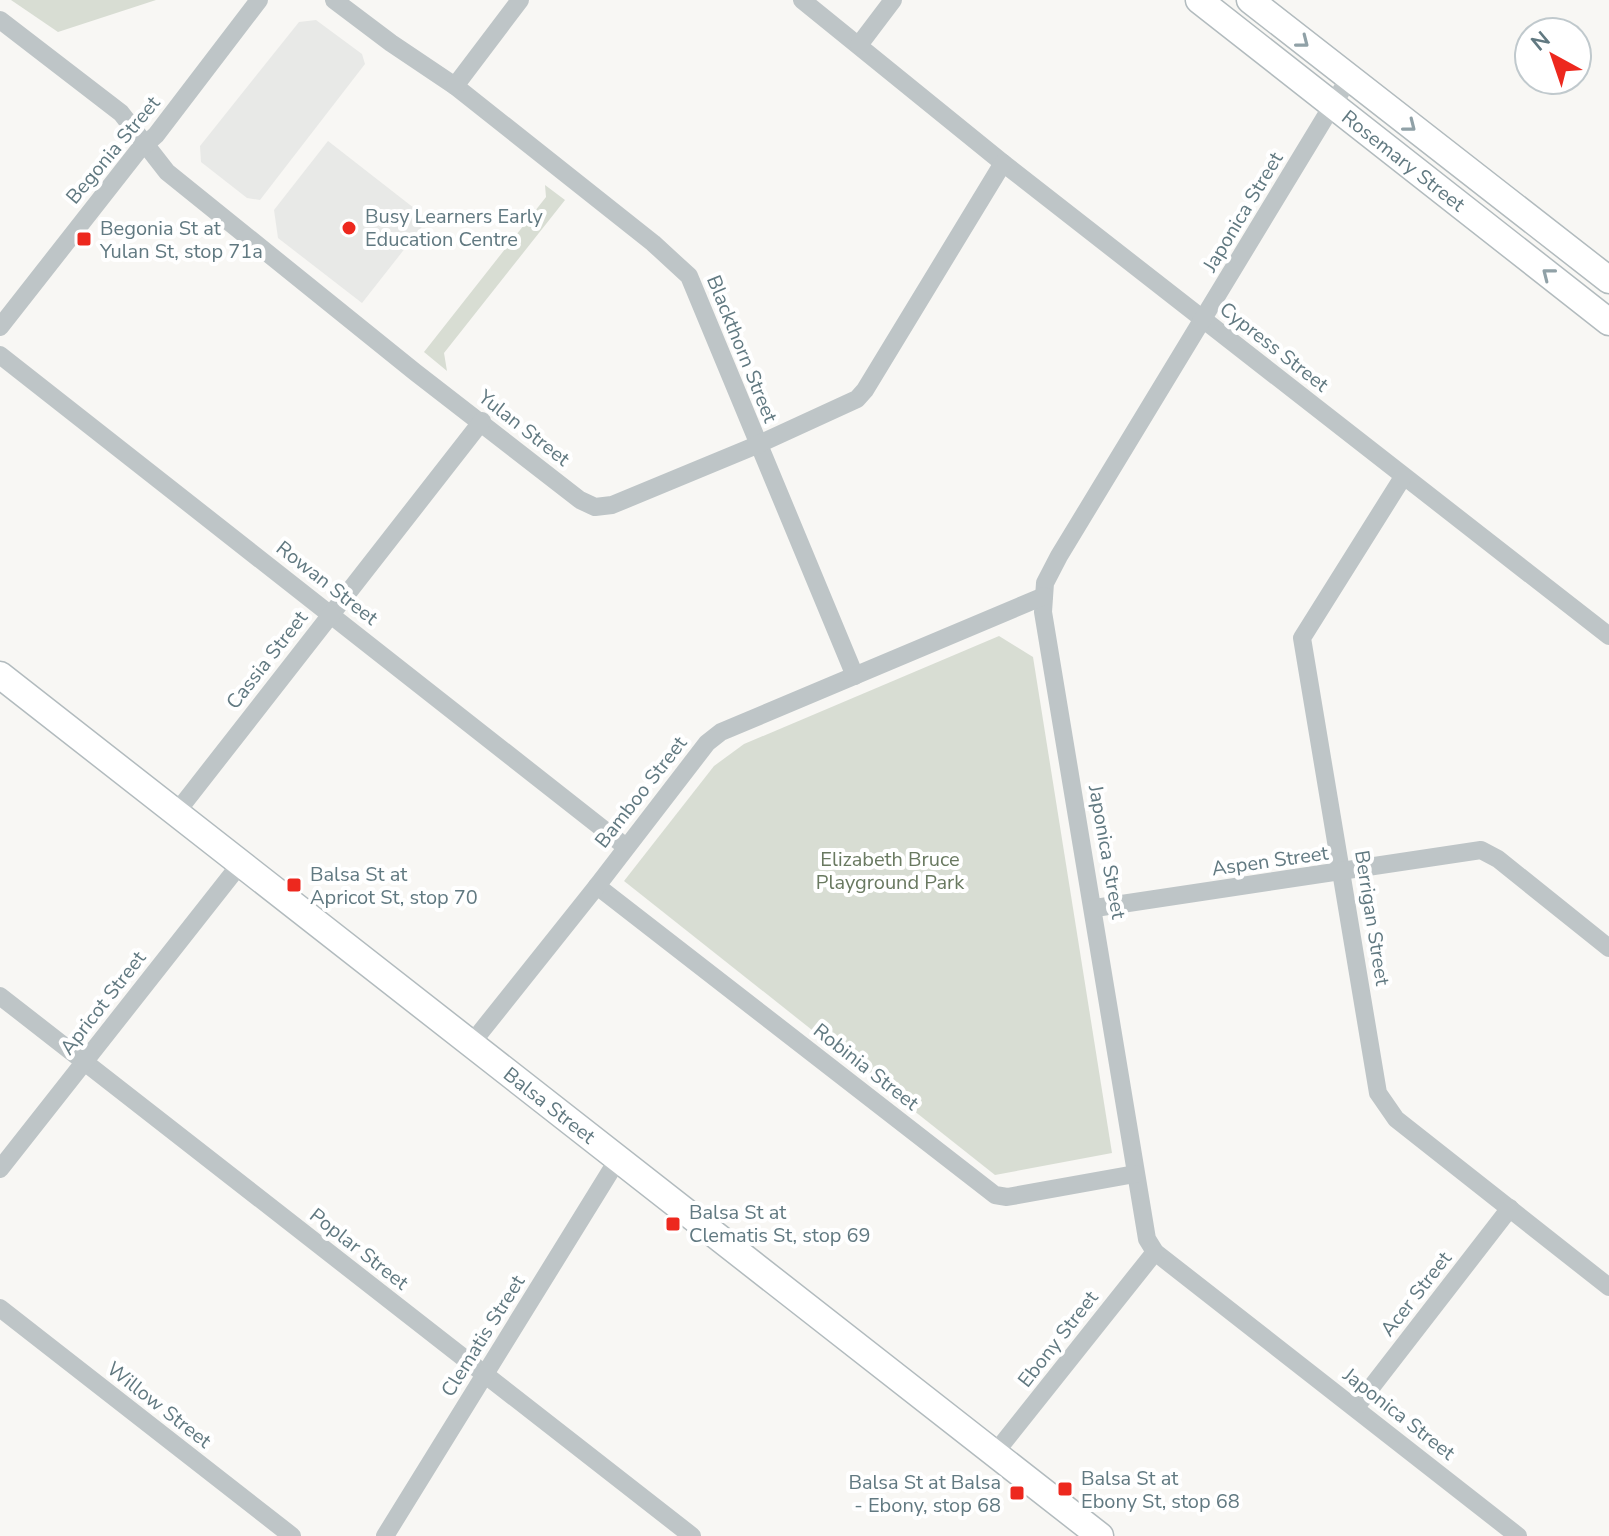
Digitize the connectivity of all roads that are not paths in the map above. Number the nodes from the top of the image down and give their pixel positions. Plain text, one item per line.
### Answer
1 (259, 0) edge
2 (334, 0) edge
3 (520, 0) edge
4 (802, 0) edge
5 (893, 0) edge
6 (1199, 0) edge
7 (1250, 0) edge
8 (0, 20) edge
9 (859, 45) junction
10 (1349, 78) junction
11 (455, 86) junction
12 (1332, 106) junction
13 (145, 145) junction
14 (1003, 163) junction
15 (1609, 280) edge
16 (1203, 320) junction
17 (1609, 322) edge
18 (0, 327) edge
19 (0, 355) edge
20 (482, 421) junction
21 (757, 445) junction
22 (1403, 477) junction
23 (1044, 596) junction
24 (330, 614) junction
25 (1609, 636) edge
26 (0, 675) edge
27 (855, 676) junction
28 (176, 813) junction
29 (626, 847) junction
30 (241, 863) junction
31 (1343, 872) junction
32 (597, 886) junction
33 (1095, 908) junction
34 (1609, 948) edge
35 (0, 996) edge
36 (471, 1044) junction
37 (85, 1063) junction
38 (618, 1159) junction
39 (0, 1169) edge
40 (1135, 1174) junction
41 (1510, 1208) junction
42 (1155, 1252) junction
43 (1609, 1287) edge
44 (0, 1308) edge
45 (484, 1374) junction
46 (1356, 1407) junction
47 (995, 1453) junction
48 (292, 1536) edge
49 (385, 1536) edge
50 (692, 1536) edge
51 (1100, 1536) edge
52 (1518, 1536) edge

1 - 13 street, Begonia Street
2 - 11 street, Blackthorn Street
3 - 11 street
4 - 9 street, Cypress Street
5 - 9 street
6 - 12 street, Rosemary Street
7 -> 10 street, Rosemary Street
8 - 13 street, Yulan Street
9 - 14 street, Cypress Street
10 - 12 street, Japonica Street
10 -> 15 street, Rosemary Street
11 - 21 street, Blackthorn Street
12 - 16 street, Japonica Street
17 -> 12 street, Rosemary Street
13 - 18 street, Begonia Street
13 - 20 street, Yulan Street
14 - 16 street, Cypress Street
14 - 21 street, Yulan Street
16 - 22 street, Cypress Street
16 - 23 street, Japonica Street
19 - 24 street, Rowan Street
20 - 21 street, Yulan Street
20 - 24 street, Cassia Street
21 - 27 street, Blackthorn Street
22 - 25 street, Cypress Street
22 - 31 street, Berrigan Street
23 - 27 street, Bamboo Street
23 - 33 street, Japonica Street
24 - 28 street, Cassia Street
24 - 29 street, Rowan Street
26 - 28 street, Balsa Street
27 - 29 street, Bamboo Street
28 - 30 street, Balsa Street
29 - 32 street, Bamboo Street
30 - 36 street, Balsa Street
30 - 37 street, Apricot Street
31 - 33 street, Aspen Street
31 - 34 street, Aspen Street
31 - 41 street, Berrigan Street
32 - 36 street, Bamboo Street
32 - 40 street, Robinia Street
33 - 40 street, Japonica Street
35 - 37 street, Poplar Street
36 - 38 street, Balsa Street
37 - 39 street, Apricot Street
37 - 45 street, Poplar Street
38 - 45 street, Clematis Street
38 - 47 street, Balsa Street
40 - 42 street, Japonica Street
41 - 43 street, Berrigan Street
41 - 46 street, Acer Street
42 - 46 street, Japonica Street
42 - 47 street, Ebony Street
44 - 48 street, Willow Street
45 - 49 street, Clematis Street
45 - 50 street, Poplar Street
46 - 52 street, Japonica Street
47 - 51 street, Balsa Street

